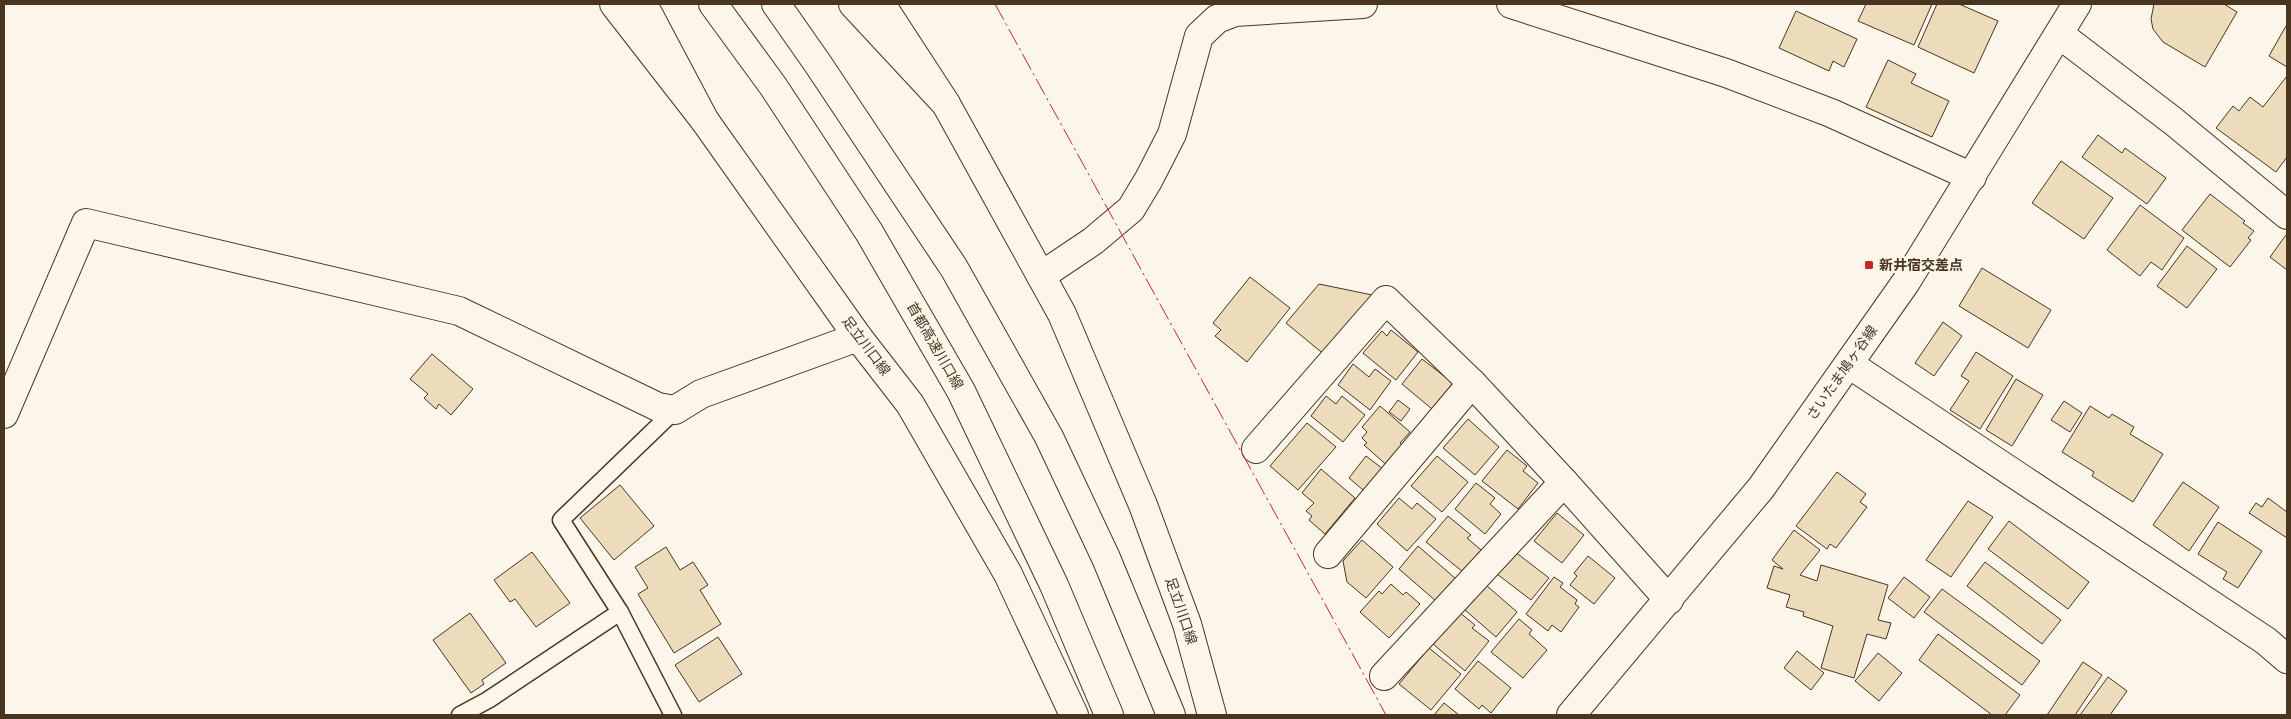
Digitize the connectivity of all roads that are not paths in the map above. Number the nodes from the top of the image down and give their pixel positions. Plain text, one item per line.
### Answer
1 (614, 4) edge
2 (643, 4) edge
3 (713, 4) edge
4 (776, 4) edge
5 (853, 4) edge
6 (881, 4) edge
7 (1363, 4) edge
8 (1511, 4) edge
9 (2077, 4) edge
10 (2059, 34) junction
11 (946, 104) junction
12 (705, 121) junction
13 (1972, 177) junction
14 (2287, 215) edge
15 (1041, 276) junction
16 (858, 337) junction
17 (1849, 364) junction
18 (1472, 383) junction
19 (675, 410) junction
20 (4, 414) edge
21 (1256, 449) dead end
22 (1564, 482) junction
23 (1328, 554) dead end
24 (1669, 600) junction
25 (620, 612) junction
26 (2287, 659) edge
27 (1384, 676) dead end
28 (460, 715) edge
29 (673, 715) edge
30 (1074, 715) edge
31 (1109, 715) edge
32 (1171, 715) edge
33 (1212, 715) edge
34 (1571, 715) edge

1 - 12 main road, 足立川口線
2 - 12 main road
3 - 31 main road, 首都高速川口線
4 - 32 main road
5 - 11 main road
6 - 11 main road, 足立川口線
7 - 15 main road
8 - 13 main road
9 - 10 main road, さいたま鳩ヶ谷線
10 - 13 main road, さいたま鳩ヶ谷線
10 - 14 main road
11 - 15 main road, 足立川口線
12 - 16 main road, 足立川口線
13 - 17 main road, さいたま鳩ヶ谷線
15 - 33 main road, 足立川口線
16 - 19 main road
16 - 30 main road, 足立川口線
17 - 24 main road, さいたま鳩ヶ谷線
17 - 26 main road
18 - 21 main road
18 - 22 main road
18 - 23 main road
19 - 20 main road
19 - 25 lane
22 - 24 main road
22 - 27 main road
24 - 34 main road, さいたま鳩ヶ谷線
25 - 28 lane
25 - 29 lane

